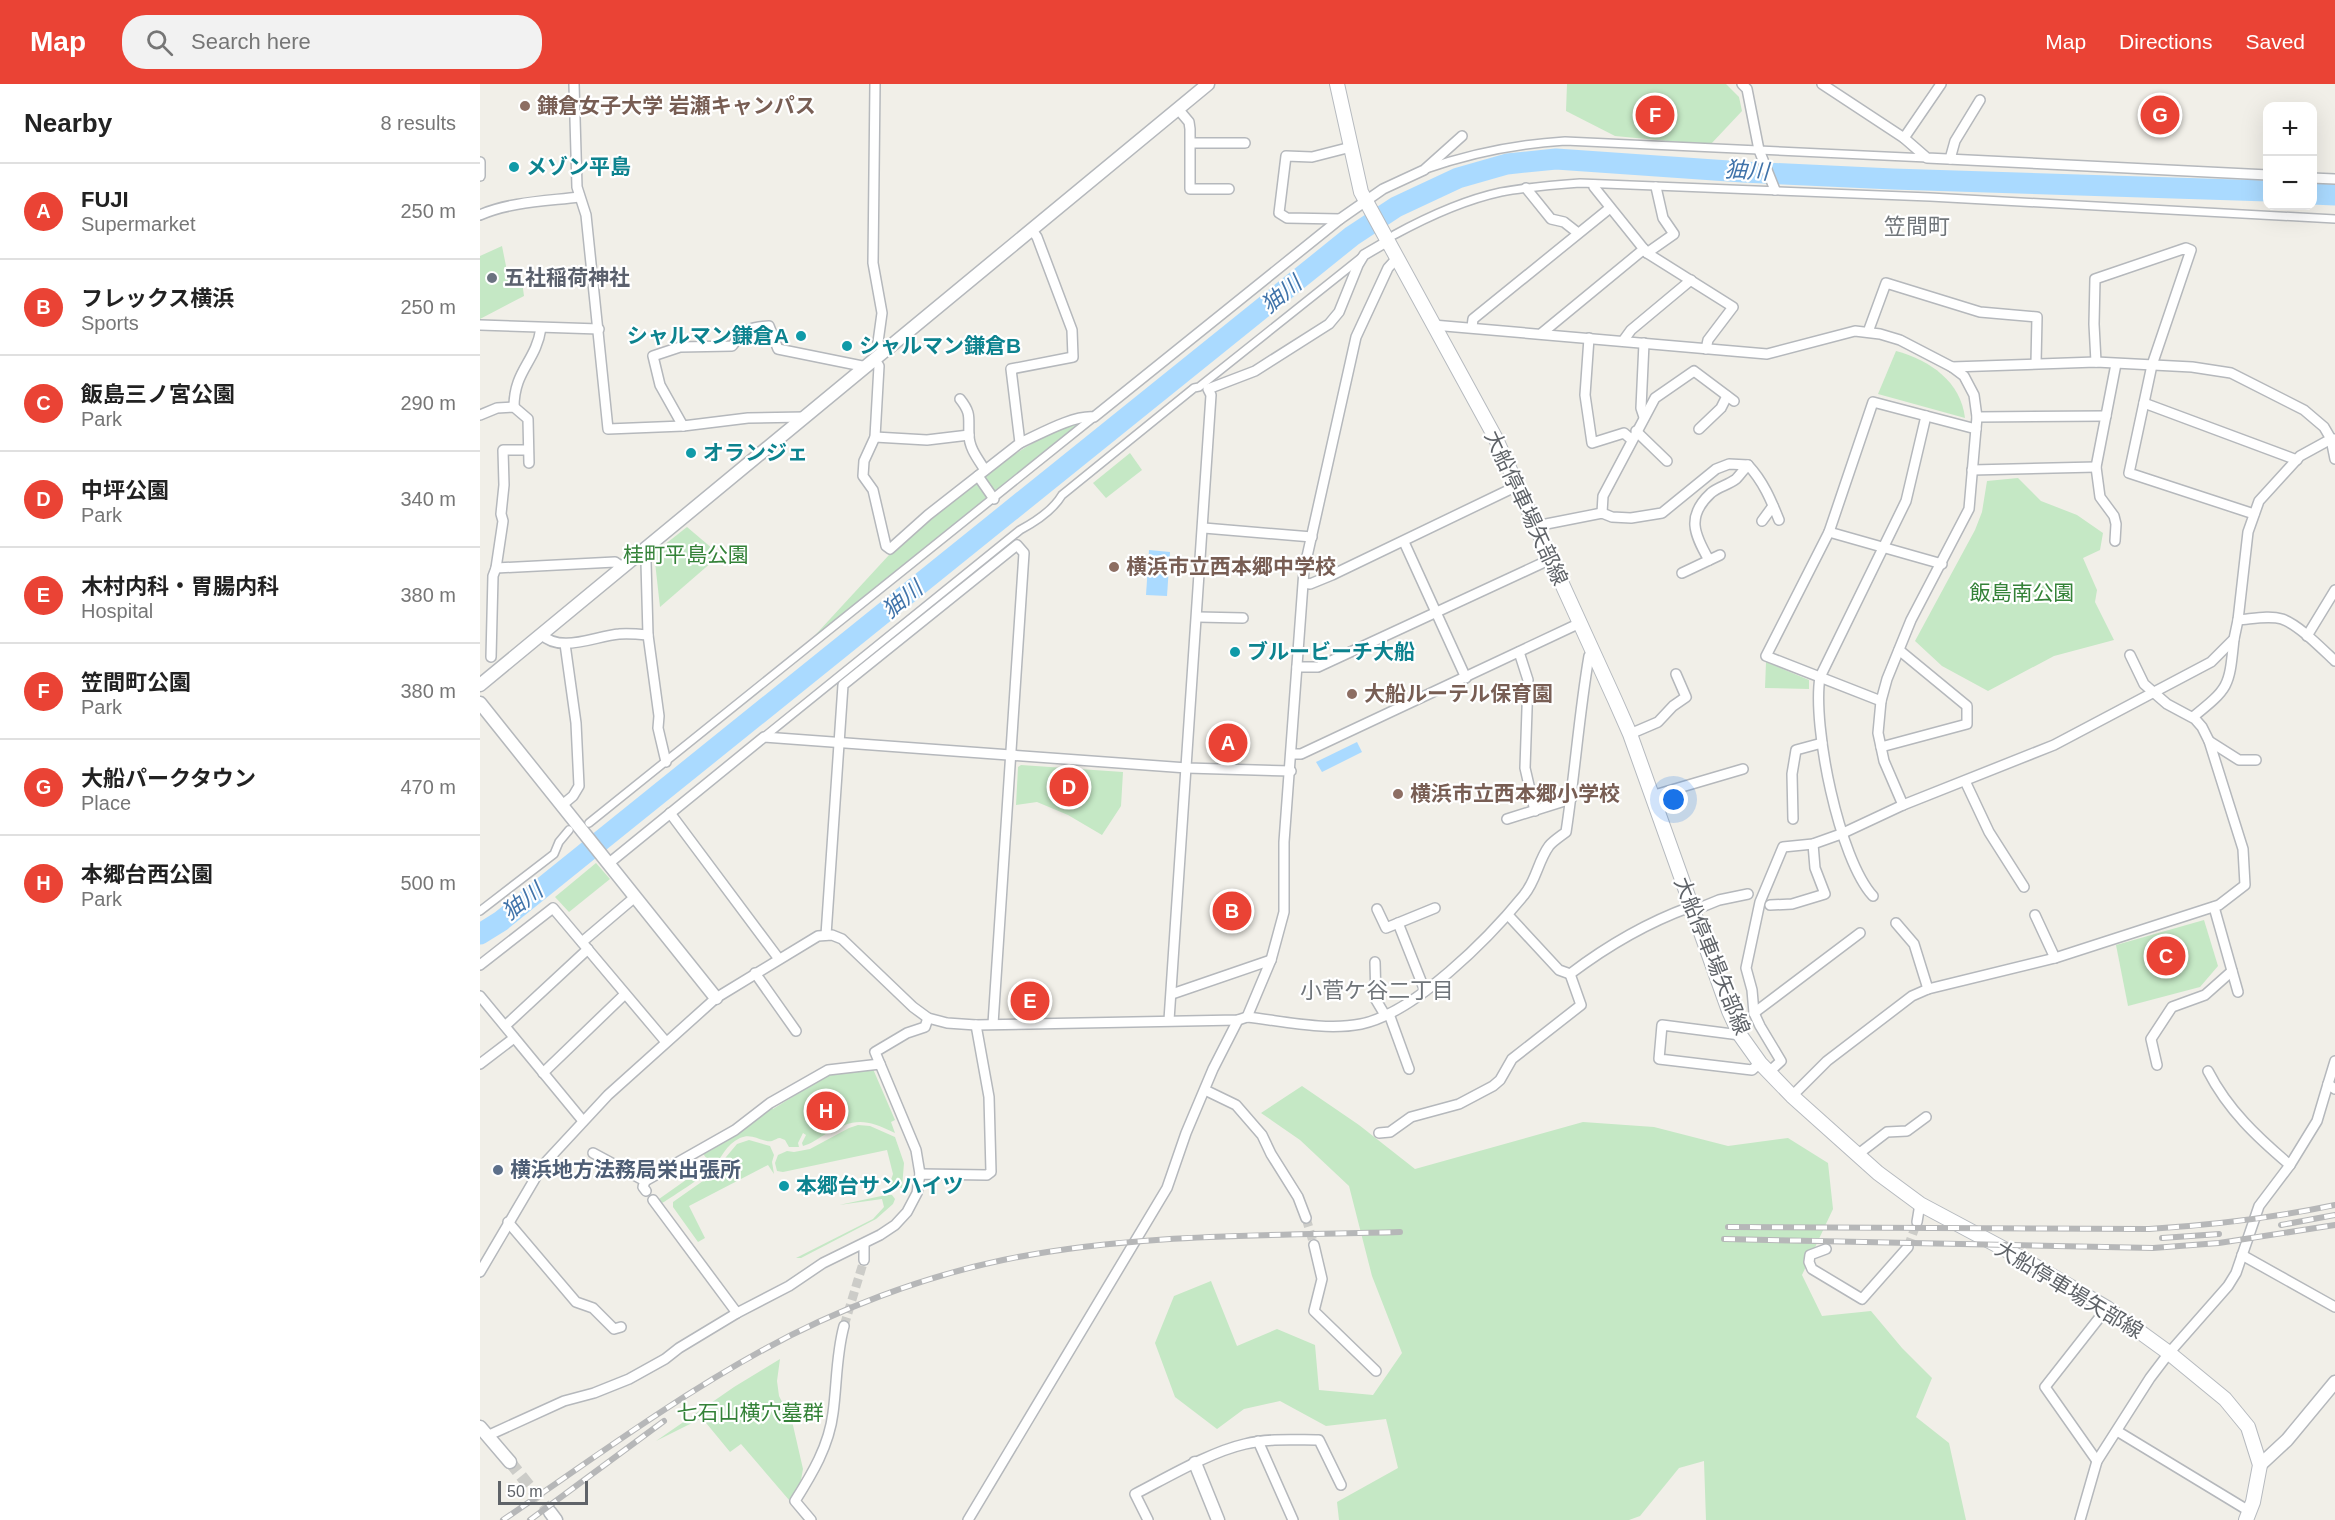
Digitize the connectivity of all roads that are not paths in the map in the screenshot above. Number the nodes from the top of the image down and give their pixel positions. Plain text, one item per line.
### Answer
1 (574, 84) edge
2 (875, 84) edge
3 (1208, 84) edge
4 (1336, 84) edge
5 (1742, 84) edge
6 (1822, 84) edge
7 (1941, 84) edge
8 (1980, 100) dead end
9 (1178, 109) junction
10 (1462, 136) dead end
11 (1904, 138) junction
12 (1191, 143) junction
13 (1245, 143) dead end
14 (1351, 147) junction
15 (1759, 150) junction
16 (1927, 158) junction
17 (1950, 159) junction
18 (480, 162) edge
19 (1424, 170) junction
20 (2263, 175) edge
21 (480, 176) edge
22 (2317, 178) edge
23 (2335, 179) edge
24 (1595, 185) junction
25 (1656, 187) junction
26 (1526, 188) junction
27 (1229, 189) dead end
28 (1775, 190) junction
29 (579, 197) junction
30 (1367, 204) junction
31 (1610, 208) junction
32 (480, 215) edge
33 (1340, 219) junction
34 (2335, 219) edge
35 (1032, 230) junction
36 (1578, 233) junction
37 (1389, 238) junction
38 (1645, 251) junction
39 (1364, 255) junction
40 (1397, 258) junction
41 (1691, 280) junction
42 (480, 325) edge
43 (1433, 325) junction
44 (1472, 327) junction
45 (541, 328) junction
46 (599, 329) junction
47 (1542, 333) junction
48 (1868, 333) junction
49 (1589, 338) junction
50 (1623, 341) junction
51 (1644, 343) junction
52 (1706, 349) junction
53 (875, 360) junction
54 (2036, 363) junction
55 (2096, 363) junction
56 (2116, 363) junction
57 (2152, 366) junction
58 (1952, 367) junction
59 (1206, 386) junction
60 (960, 399) dead end
61 (2144, 403) junction
62 (514, 407) junction
63 (480, 415) edge
64 (1926, 416) junction
65 (2106, 416) junction
66 (805, 417) junction
67 (1094, 417) junction
68 (1644, 417) junction
69 (1977, 417) junction
70 (683, 426) junction
71 (1699, 429) dead end
72 (1976, 429) junction
73 (969, 435) junction
74 (1634, 436) junction
75 (875, 437) junction
76 (2333, 439) edge
77 (1020, 443) junction
78 (528, 450) junction
79 (2335, 459) edge
80 (2297, 460) junction
81 (1667, 461) dead end
82 (529, 462) dead end
83 (1748, 465) junction
84 (2096, 467) junction
85 (1972, 470) junction
86 (981, 473) junction
87 (1517, 486) junction
88 (994, 500) junction
89 (1773, 506) junction
90 (1602, 513) junction
91 (2254, 514) junction
92 (1779, 520) dead end
93 (1762, 521) dead end
94 (1536, 526) junction
95 (1204, 528) junction
96 (1829, 531) junction
97 (1312, 537) junction
98 (2115, 541) dead end
99 (1404, 542) junction
100 (1884, 547) junction
101 (643, 551) junction
102 (1720, 555) dead end
103 (1551, 559) junction
104 (1709, 560) junction
105 (1942, 564) junction
106 (622, 567) junction
107 (496, 568) junction
108 (1682, 573) dead end
109 (1304, 583) junction
110 (2335, 590) edge
111 (1436, 612) junction
112 (1198, 617) junction
113 (1243, 618) dead end
114 (2238, 620) junction
115 (1580, 623) junction
116 (541, 634) junction
117 (648, 635) junction
118 (2307, 636) junction
119 (2234, 639) junction
120 (565, 644) junction
121 (1899, 650) junction
122 (1593, 651) junction
123 (1519, 652) junction
124 (2130, 655) dead end
125 (491, 657) dead end
126 (2335, 660) edge
127 (1297, 667) junction
128 (1676, 674) dead end
129 (1820, 677) junction
130 (1466, 678) junction
131 (480, 685) edge
132 (2153, 693) junction
133 (1881, 701) junction
134 (480, 703) edge
135 (2193, 717) junction
136 (1630, 734) junction
137 (764, 737) junction
138 (2209, 741) junction
139 (839, 743) junction
140 (1822, 743) junction
141 (1881, 747) junction
142 (1292, 754) junction
143 (1011, 756) junction
144 (2256, 760) dead end
145 (666, 762) junction
146 (1188, 768) junction
147 (1743, 769) dead end
148 (1291, 771) junction
149 (1965, 781) junction
150 (1651, 796) junction
151 (1571, 799) junction
152 (1903, 805) junction
153 (561, 806) junction
154 (1535, 811) junction
155 (670, 813) junction
156 (1507, 819) dead end
157 (1793, 819) dead end
158 (586, 828) junction
159 (569, 830) dead end
160 (1841, 834) junction
161 (1813, 844) junction
162 (607, 863) junction
163 (2024, 887) dead end
164 (1748, 894) dead end
165 (1873, 896) dead end
166 (635, 897) junction
167 (1770, 905) dead end
168 (2214, 907) junction
169 (1435, 908) dead end
170 (1377, 909) dead end
171 (1691, 909) junction
172 (480, 911) edge
173 (1508, 915) junction
174 (2035, 915) dead end
175 (1398, 923) junction
176 (1896, 923) dead end
177 (1860, 933) dead end
178 (826, 935) junction
179 (585, 945) junction
180 (778, 958) junction
181 (2055, 958) junction
182 (1271, 960) junction
183 (1375, 962) dead end
184 (480, 965) edge
185 (2232, 971) junction
186 (755, 973) junction
187 (1570, 974) junction
188 (1928, 989) junction
189 (1425, 991) junction
190 (2238, 992) dead end
191 (625, 994) junction
192 (1172, 994) junction
193 (480, 997) edge
194 (716, 998) junction
195 (1754, 1013) junction
196 (1387, 1014) junction
197 (928, 1018) junction
198 (1242, 1019) junction
199 (1169, 1020) junction
200 (993, 1024) junction
201 (976, 1025) junction
202 (505, 1026) junction
203 (796, 1031) dead end
204 (1740, 1035) junction
205 (514, 1038) junction
206 (666, 1042) junction
207 (2335, 1061) edge
208 (480, 1064) edge
209 (880, 1064) junction
210 (2157, 1065) dead end
211 (1765, 1067) junction
212 (1409, 1069) dead end
213 (2208, 1071) dead end
214 (543, 1073) junction
215 (2332, 1087) edge
216 (1205, 1090) junction
217 (1792, 1096) junction
218 (1926, 1117) dead end
219 (583, 1121) junction
220 (1378, 1133) dead end
221 (593, 1153) dead end
222 (1857, 1155) junction
223 (2290, 1165) junction
224 (920, 1174) junction
225 (645, 1181) junction
226 (646, 1191) dead end
227 (652, 1200) dead end
228 (1920, 1204) junction
229 (1306, 1218) tunnel mouth
230 (508, 1222) junction
231 (1917, 1222) tunnel mouth
232 (864, 1244) junction
233 (1314, 1245) tunnel mouth
234 (1908, 1247) tunnel mouth
235 (1826, 1249) dead end
236 (2242, 1256) junction
237 (864, 1260) tunnel mouth
238 (480, 1272) edge
239 (2335, 1307) edge
240 (2107, 1308) junction
241 (737, 1313) junction
242 (844, 1326) tunnel mouth
243 (621, 1327) dead end
244 (2169, 1353) junction
245 (1376, 1371) dead end
246 (2335, 1382) edge
247 (2117, 1431) junction
248 (484, 1432) edge
249 (1258, 1441) junction
250 (2097, 1461) junction
251 (510, 1462) tunnel mouth
252 (1195, 1464) junction
253 (2259, 1465) junction
254 (1341, 1485) dead end
255 (2248, 1516) edge
256 (811, 1520) edge
257 (968, 1520) edge
258 (1148, 1520) edge
259 (1218, 1520) edge
260 (1293, 1520) edge
261 (2080, 1520) edge

1 - 29 street
2 - 53 street
3 - 9 street
4 - 14 main road
5 - 15 street
6 - 11 street
7 - 11 street
8 - 17 street
9 - 12 street
9 - 35 street
10 - 19 street
11 - 16 street
12 - 13 street
12 - 27 street
14 - 30 main road
14 - 33 street
15 - 16 street
15 - 19 street
15 - 28 street
16 - 17 street
17 - 20 street
18 - 21 street
19 - 30 street
22 - 23 street
24 - 25 street
24 - 26 street
24 - 31 street
25 - 28 street
25 - 38 street
26 - 36 street
26 - 37 street
28 - 34 street
29 - 32 street
29 - 46 street
30 - 33 street
30 - 37 main road, 大船停車場矢部線
31 - 36 street
31 - 38 street
33 - 67 street
35 - 53 street
35 - 77 street
36 - 44 street
37 - 39 street
37 - 40 main road, 大船停車場矢部線
38 - 41 street
38 - 47 street
39 - 59 street
39 - 59 street
40 - 43 main road, 大船停車場矢部線
40 - 97 street
41 - 50 street
41 - 52 street
42 - 45 street
43 - 44 street
43 - 87 main road, 大船停車場矢部線
44 - 47 street
45 - 46 street
45 - 62 street
46 - 70 street
47 - 49 street
48 - 52 street
48 - 54 street
48 - 58 street
49 - 50 street
49 - 74 street
50 - 51 street
51 - 52 street
51 - 68 street
53 - 66 street
53 - 70 street
53 - 75 street
54 - 55 street
54 - 58 street
55 - 56 street
55 - 57 street
56 - 57 street
56 - 65 street
57 - 61 street
57 - 76 street
58 - 69 street
59 - 95 street
59 - 137 street
60 - 73 street
61 - 80 street
61 - 91 street
62 - 63 street
62 - 78 street
64 - 72 street
64 - 96 street
64 - 100 street
65 - 69 street
65 - 84 street
66 - 70 street
66 - 101 street
67 - 77 street
67 - 88 street
68 - 71 street
68 - 74 street
69 - 72 street
72 - 85 street
73 - 75 street
73 - 86 street
74 - 81 street
74 - 90 street
75 - 86 street
76 - 79 street
76 - 80 street
77 - 86 street
78 - 82 street
78 - 107 street
80 - 91 street
83 - 89 street
83 - 90 street
83 - 104 street
84 - 85 street
84 - 98 street
85 - 105 street
86 - 88 street
87 - 94 main road, 大船停車場矢部線
87 - 99 street
88 - 145 street
89 - 92 street
89 - 93 street
90 - 94 street
91 - 114 street
94 - 103 main road, 大船停車場矢部線
95 - 97 street
95 - 112 street
96 - 100 street
96 - 129 street
97 - 109 street
99 - 109 street
99 - 111 street
100 - 105 street
100 - 129 street
101 - 106 street
101 - 117 street
102 - 104 street
103 - 111 street
103 - 115 main road, 大船停車場矢部線
104 - 108 street
105 - 121 street
106 - 107 street
106 - 116 street
107 - 125 street
109 - 127 street
110 - 118 street
111 - 127 street
111 - 130 street
112 - 113 street
112 - 146 street
114 - 118 street
114 - 119 street
115 - 122 main road, 大船停車場矢部線
115 - 123 street
116 - 120 street
116 - 131 street
117 - 120 street
117 - 145 street
118 - 126 street
119 - 132 street
119 - 135 street
120 - 153 street
121 - 133 street
121 - 141 street
122 - 136 main road, 大船停車場矢部線
122 - 151 street
123 - 130 street
123 - 154 street
124 - 132 street
127 - 142 street
128 - 136 street
129 - 133 street
129 - 140 street
130 - 142 street
132 - 135 street
132 - 149 street
133 - 141 street
134 - 153 street
135 - 138 street
136 - 150 main road, 大船停車場矢部線
137 - 139 street
137 - 155 street
138 - 144 street
138 - 168 street
139 - 143 street
139 - 143 street
139 - 178 street
140 - 157 street
140 - 160 street
141 - 152 street
142 - 148 street
143 - 146 street
143 - 200 street
145 - 158 street
146 - 148 street
146 - 192 street
147 - 150 street
148 - 182 street
149 - 152 street
149 - 163 street
150 - 171 main road, 大船停車場矢部線
151 - 154 street
151 - 173 street
152 - 160 street
153 - 158 street
154 - 156 street
155 - 162 street
155 - 180 street
158 - 162 street
159 - 172 street
160 - 161 street
160 - 165 street
161 - 167 street
161 - 195 street
162 - 166 street
164 - 171 street
166 - 179 street
166 - 194 street
168 - 181 street
168 - 185 street
169 - 175 street
170 - 175 street
171 - 187 street
171 - 204 main road, 大船停車場矢部線
173 - 187 street
173 - 189 street
174 - 181 street
175 - 189 street
176 - 188 street
177 - 195 street
178 - 180 street
178 - 197 street
179 - 184 street
179 - 191 street
179 - 202 street
180 - 186 street
181 - 188 street
182 - 192 street
182 - 198 street
183 - 196 street
185 - 190 street
185 - 210 street
186 - 194 street
186 - 203 street
187 - 220 street
188 - 217 street
189 - 196 street
191 - 206 street
191 - 214 street
192 - 199 street
193 - 202 street
194 - 206 street
195 - 211 street
196 - 198 street
196 - 212 street
197 - 201 street
197 - 209 street
198 - 199 street
198 - 216 street
199 - 200 street
200 - 201 street
201 - 224 street
202 - 205 street
204 - 211 main road, 大船停車場矢部線
204 - 211 street
205 - 208 street
205 - 214 street
206 - 219 street
207 - 215 street
209 - 224 street
209 - 225 street
211 - 217 main road, 大船停車場矢部線
213 - 223 street
214 - 219 street
215 - 223 street
216 - 229 street
216 - 257 street
217 - 222 main road, 大船停車場矢部線
218 - 222 street
219 - 230 street
221 - 225 street
222 - 228 main road, 大船停車場矢部線
223 - 236 street
224 - 232 street
225 - 226 street
227 - 241 street
228 - 231 street
228 - 240 main road, 大船停車場矢部線
230 - 238 street
230 - 243 street
232 - 237 street
232 - 241 street
233 - 245 street
234 - 235 street
236 - 239 street
236 - 244 street
240 - 244 main road, 大船停車場矢部線
240 - 250 street
241 - 248 street
242 - 256 street
244 - 247 street
244 - 253 main road, 大船停車場矢部線
246 - 253 street
247 - 250 street
247 - 255 street
248 - 251 street
249 - 252 street
249 - 254 street
249 - 260 street
250 - 261 street
252 - 258 street
252 - 259 street
253 - 255 main road, 大船停車場矢部線

